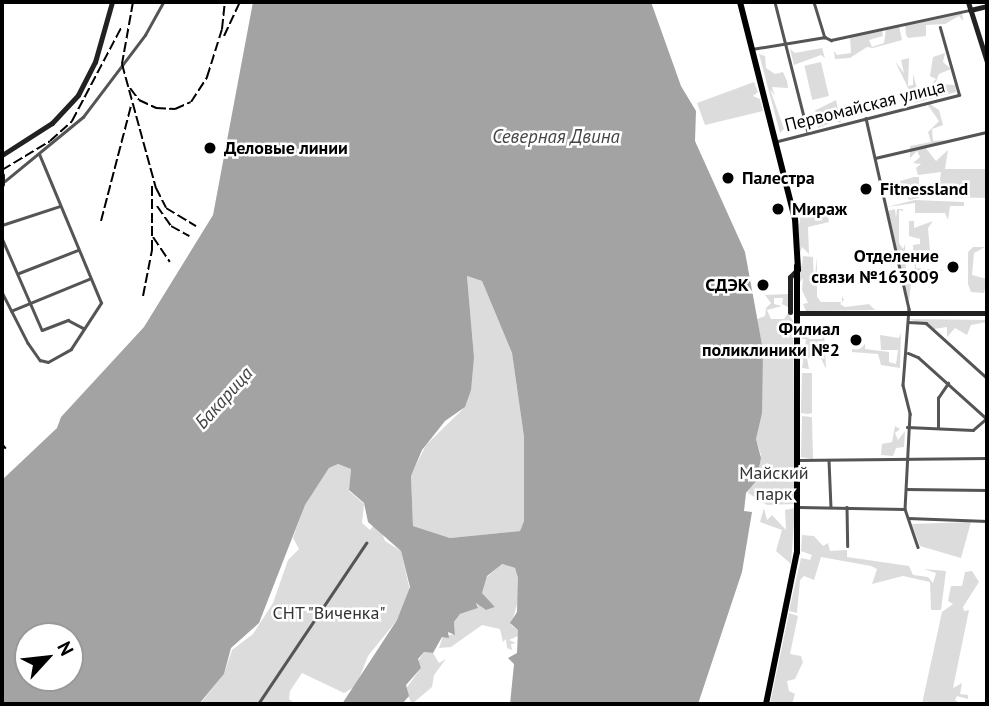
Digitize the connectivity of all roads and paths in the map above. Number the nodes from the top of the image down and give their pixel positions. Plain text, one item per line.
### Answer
1 (112, 2) edge
2 (163, 2) edge
3 (738, 2) edge
4 (775, 2) edge
5 (814, 2) edge
6 (968, 2) edge
7 (987, 6) edge
8 (970, 10) junction
9 (940, 28) dead end
10 (825, 37) junction
11 (786, 42) junction
12 (751, 49) junction
13 (987, 62) edge
14 (866, 118) junction
15 (808, 132) junction
16 (987, 132) edge
17 (775, 141) junction
18 (39, 153) junction
19 (2, 155) edge
20 (875, 158) junction
21 (3, 180) edge
22 (60, 206) junction
23 (2, 225) edge
24 (2, 238) edge
25 (78, 250) junction
26 (19, 274) junction
27 (89, 279) junction
28 (2, 292) edge
29 (30, 303) junction
30 (11, 312) junction
31 (796, 314) junction
32 (987, 315) edge
33 (908, 317) junction
34 (83, 328) junction
35 (908, 353) junction
36 (987, 378) edge
37 (948, 383) junction
38 (987, 418) edge
39 (907, 427) junction
40 (938, 428) junction
41 (907, 458) junction
42 (987, 458) edge
43 (799, 460) junction
44 (829, 460) junction
45 (906, 489) junction
46 (987, 490) edge
47 (799, 507) junction
48 (831, 507) junction
49 (847, 508) junction
50 (905, 509) junction
51 (908, 518) junction
52 (987, 521) edge
53 (366, 543) dead end
54 (848, 546) dead end
55 (918, 547) dead end
56 (258, 704) edge
57 (766, 704) edge

1 - 19 main road
2 - 18 street
3 - 12 main road
4 - 11 street
5 - 10 street
6 - 8 main road
7 - 8 main road
8 - 10 street
8 - 13 main road
9 - 14 street, Первомайская улица
10 - 11 street
11 - 12 street
11 - 15 street
12 - 17 main road
14 - 15 street, Первомайская улица
14 - 20 street
15 - 17 street, Первомайская улица
16 - 20 street
17 - 31 main road
18 - 21 street
18 - 22 street
20 - 33 street
22 - 23 street
22 - 25 street
24 - 26 street
25 - 26 street
25 - 27 street
26 - 29 street
27 - 29 street
27 - 34 street
28 - 30 street
29 - 30 street
29 - 34 street
30 - 34 street
31 - 33 main road
31 - 43 main road
32 - 33 main road
33 - 35 street
33 - 36 street
35 - 37 street
35 - 39 street
37 - 38 street
37 - 40 street
38 - 40 street
39 - 40 street
39 - 41 street
41 - 42 street
41 - 44 street
41 - 45 street
43 - 44 street
43 - 47 main road
44 - 48 street
45 - 46 street
45 - 50 street
47 - 48 street
47 - 57 main road
48 - 49 street
49 - 50 street
49 - 54 street
50 - 51 street
51 - 52 street
51 - 55 street
53 - 56 street

